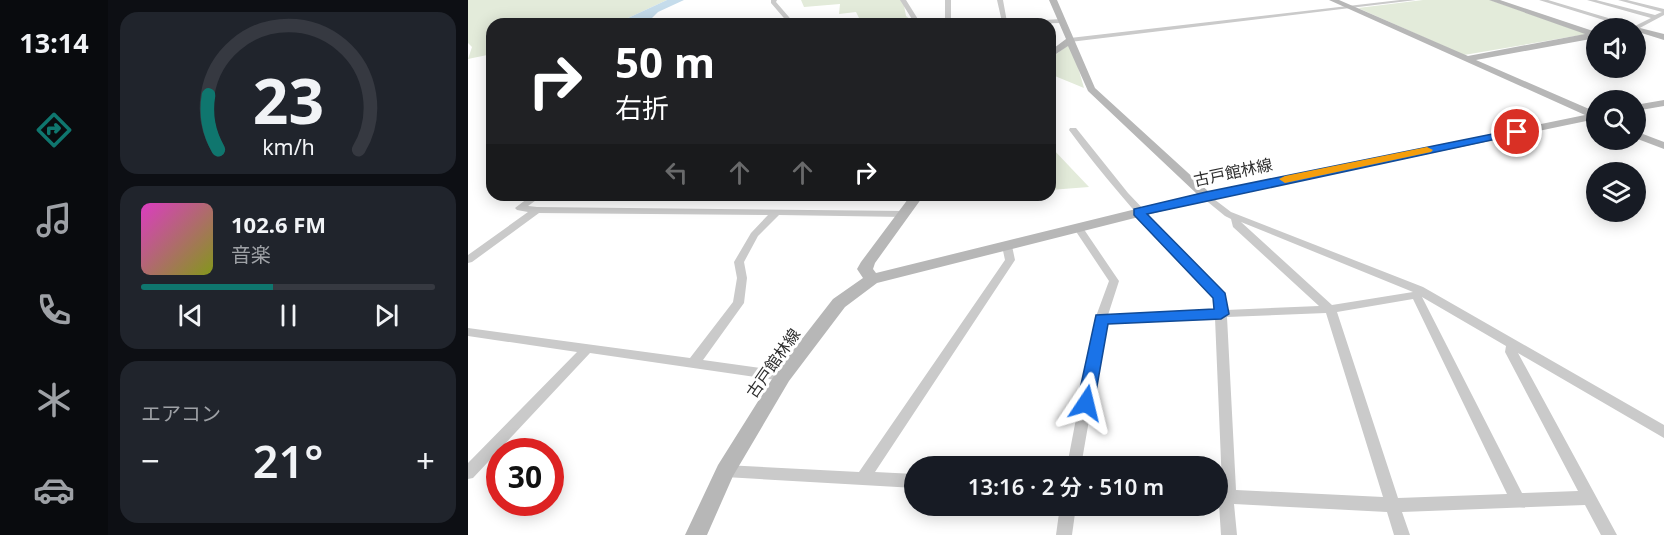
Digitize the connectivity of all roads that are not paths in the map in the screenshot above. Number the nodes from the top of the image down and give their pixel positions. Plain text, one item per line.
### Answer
1 (774, 0) edge
2 (903, 0) edge
3 (948, 0) edge
4 (1000, 0) edge
5 (1053, 0) edge
6 (1333, 0) edge
7 (1413, 0) edge
8 (1493, 0) edge
9 (1542, 0) edge
10 (1590, 0) edge
11 (1621, 0) edge
12 (1350, 8) junction
13 (1664, 12) edge
14 (1654, 17) junction
15 (788, 18) edge
16 (914, 18) edge
17 (948, 18) edge
18 (1004, 18) edge
19 (1601, 18) edge
20 (1056, 21) edge
21 (1062, 21) junction
22 (1646, 21) edge
23 (1664, 21) edge
24 (1586, 32) edge
25 (1646, 32) edge
26 (1586, 37) edge
27 (1664, 37) edge
28 (1070, 40) junction
29 (1056, 50) edge
30 (1466, 59) junction
31 (1664, 103) edge
32 (1646, 106) edge
33 (1586, 112) edge
34 (1586, 118) edge
35 (1073, 130) dead end
36 (1646, 139) edge
37 (1664, 146) edge
38 (1206, 196) junction
39 (530, 201) edge
40 (913, 201) edge
41 (537, 210) junction
42 (1139, 212) junction
43 (777, 213) junction
44 (903, 214) junction
45 (1236, 217) junction
46 (1078, 228) junction
47 (1007, 246) junction
48 (468, 260) edge
49 (872, 279) junction
50 (1417, 292) junction
51 (1330, 309) junction
52 (1221, 314) junction
53 (1101, 319) junction
54 (468, 332) edge
55 (1512, 345) junction
56 (587, 349) junction
57 (693, 364) junction
58 (783, 376) junction
59 (1664, 432) edge
60 (1076, 456) edge
61 (1228, 456) edge
62 (1228, 464) edge
63 (725, 471) junction
64 (468, 473) edge
65 (863, 478) junction
66 (904, 480) edge
67 (1228, 487) edge
68 (1228, 496) edge
69 (1587, 498) junction
70 (1518, 500) junction
71 (1393, 505) junction
72 (1067, 516) edge
73 (1226, 516) edge
74 (696, 535) edge
75 (1064, 535) edge
76 (1229, 535) edge
77 (1402, 535) edge
78 (1609, 535) edge

1 - 15 street
2 - 16 street
3 - 17 street
4 - 18 street
5 - 21 main road
6 - 12 main road, 古戸館林線
7 - 12 street
8 - 24 main road
9 - 19 street
10 - 14 street
11 - 13 street
12 - 28 street
12 - 30 main road, 古戸館林線
13 - 14 street
14 - 22 street
14 - 23 street
20 - 21 street
21 - 28 main road
25 - 27 main road
26 - 30 main road
28 - 29 main road
28 - 38 main road
30 - 33 main road, 古戸館林線
31 - 32 main road
34 - 38 main road, 古戸館林線
35 - 42 street
36 - 37 main road
38 - 42 main road, 古戸館林線
38 - 45 street
39 - 41 street
40 - 44 main road
41 - 43 street
41 - 48 street
42 - 46 main road, 古戸館林線
42 - 52 street
43 - 44 street
43 - 57 street
44 - 49 main road
45 - 50 street
45 - 51 street
46 - 47 main road, 古戸館林線
46 - 53 street
47 - 49 main road, 古戸館林線
47 - 65 street
49 - 58 main road, 古戸館林線
50 - 51 street
50 - 55 street
50 - 70 street
51 - 52 street
51 - 71 street
52 - 53 street
52 - 61 street
53 - 60 street
54 - 56 street
55 - 59 street
55 - 69 street
56 - 57 street
56 - 64 street
57 - 58 street
58 - 63 main road, 古戸館林線
62 - 67 street
63 - 65 street
63 - 74 main road, 古戸館林線
65 - 66 street
68 - 71 street
69 - 70 street
69 - 78 street
70 - 71 street
71 - 77 street
72 - 75 street
73 - 76 street

